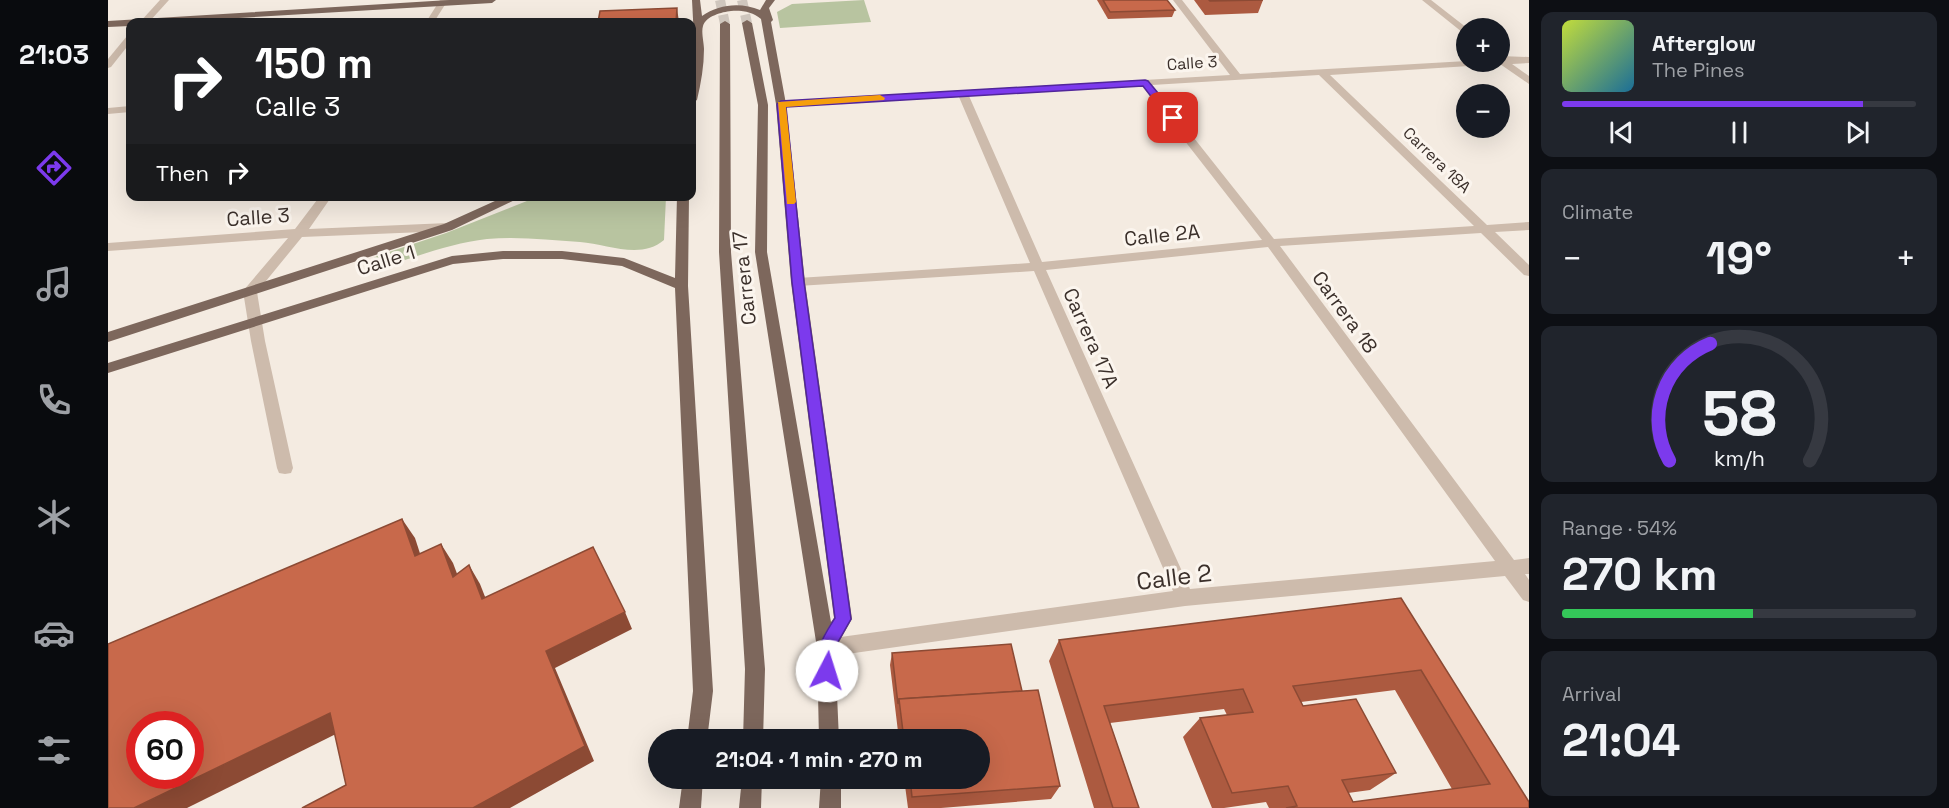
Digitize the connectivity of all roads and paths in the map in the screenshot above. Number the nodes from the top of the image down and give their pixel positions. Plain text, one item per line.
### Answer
1 (165, 0) edge
2 (492, 0) edge
3 (696, 0) edge
4 (771, 0) edge
5 (1177, 0) edge
6 (1426, 0) edge
7 (443, 2) edge
8 (148, 18) edge
9 (204, 18) edge
10 (433, 18) edge
11 (768, 20) junction
12 (126, 23) edge
13 (747, 23) tunnel mouth
14 (108, 24) edge
15 (699, 24) junction
16 (725, 24) tunnel mouth
17 (1456, 24) edge
18 (126, 43) edge
19 (1529, 60) edge
20 (696, 61) edge
21 (1510, 61) edge
22 (1456, 64) edge
23 (108, 65) edge
24 (1510, 68) edge
25 (1321, 72) junction
26 (1236, 76) junction
27 (1529, 81) edge
28 (1145, 83) junction
29 (963, 93) junction
30 (781, 104) junction
31 (126, 109) edge
32 (108, 111) edge
33 (323, 201) edge
34 (506, 201) edge
35 (682, 201) edge
36 (1529, 226) edge
37 (448, 227) junction
38 (1484, 228) junction
39 (298, 233) junction
40 (1271, 243) junction
41 (108, 247) edge
42 (1038, 267) junction
43 (1529, 272) edge
44 (798, 282) junction
45 (681, 286) junction
46 (250, 291) junction
47 (254, 321) junction
48 (108, 337) edge
49 (108, 368) edge
50 (285, 468) dead end
51 (1529, 566) edge
52 (1508, 568) junction
53 (1529, 594) edge
54 (1185, 598) junction
55 (826, 648) junction
56 (698, 729) edge
57 (753, 729) edge
58 (830, 729) edge
59 (692, 789) edge
60 (751, 789) edge
61 (831, 789) edge
62 (690, 808) edge
63 (750, 808) edge
64 (830, 808) edge

1 - 8 street
2 - 7 main road
3 - 15 main road
4 - 11 main road
5 - 26 street
6 - 17 street
7 - 9 main road
7 - 10 street
11 - 15 main road
11 - 30 main road
12 - 14 main road
13 - 55 main road, Carrera 17
15 - 20 main road
16 - 57 main road, Carrera 17
18 - 23 street
19 - 21 street, Calle 3
22 - 25 street, Calle 3
24 - 27 street
25 - 26 street, Calle 3
25 - 38 street, Carrera 18A
26 - 28 street, Calle 3
28 - 29 street, Calle 3
28 - 40 street, Carrera 18
29 - 30 street, Calle 3
29 - 42 street, Carrera 17A
30 - 44 main road
31 - 32 street
33 - 39 street
34 - 37 main road, Calle 1
35 - 45 main road
36 - 38 street, Calle 2A
37 - 39 street, Calle 3
37 - 46 main road, Calle 1
38 - 40 street, Calle 2A
38 - 43 street, Carrera 18A
39 - 41 street, Calle 3
39 - 46 street
40 - 42 street, Calle 2A
40 - 52 street, Carrera 18
42 - 44 street, Calle 2A
42 - 54 street, Carrera 17A
44 - 55 main road
45 - 47 main road, Calle 1
45 - 56 main road
46 - 47 street
46 - 48 main road, Calle 1
47 - 49 main road, Calle 1
47 - 50 street
51 - 52 street, Calle 2
52 - 53 street, Carrera 18
52 - 54 street, Calle 2
54 - 55 street, Calle 2
55 - 58 main road, Carrera 17
59 - 62 main road
60 - 63 main road
61 - 64 main road

